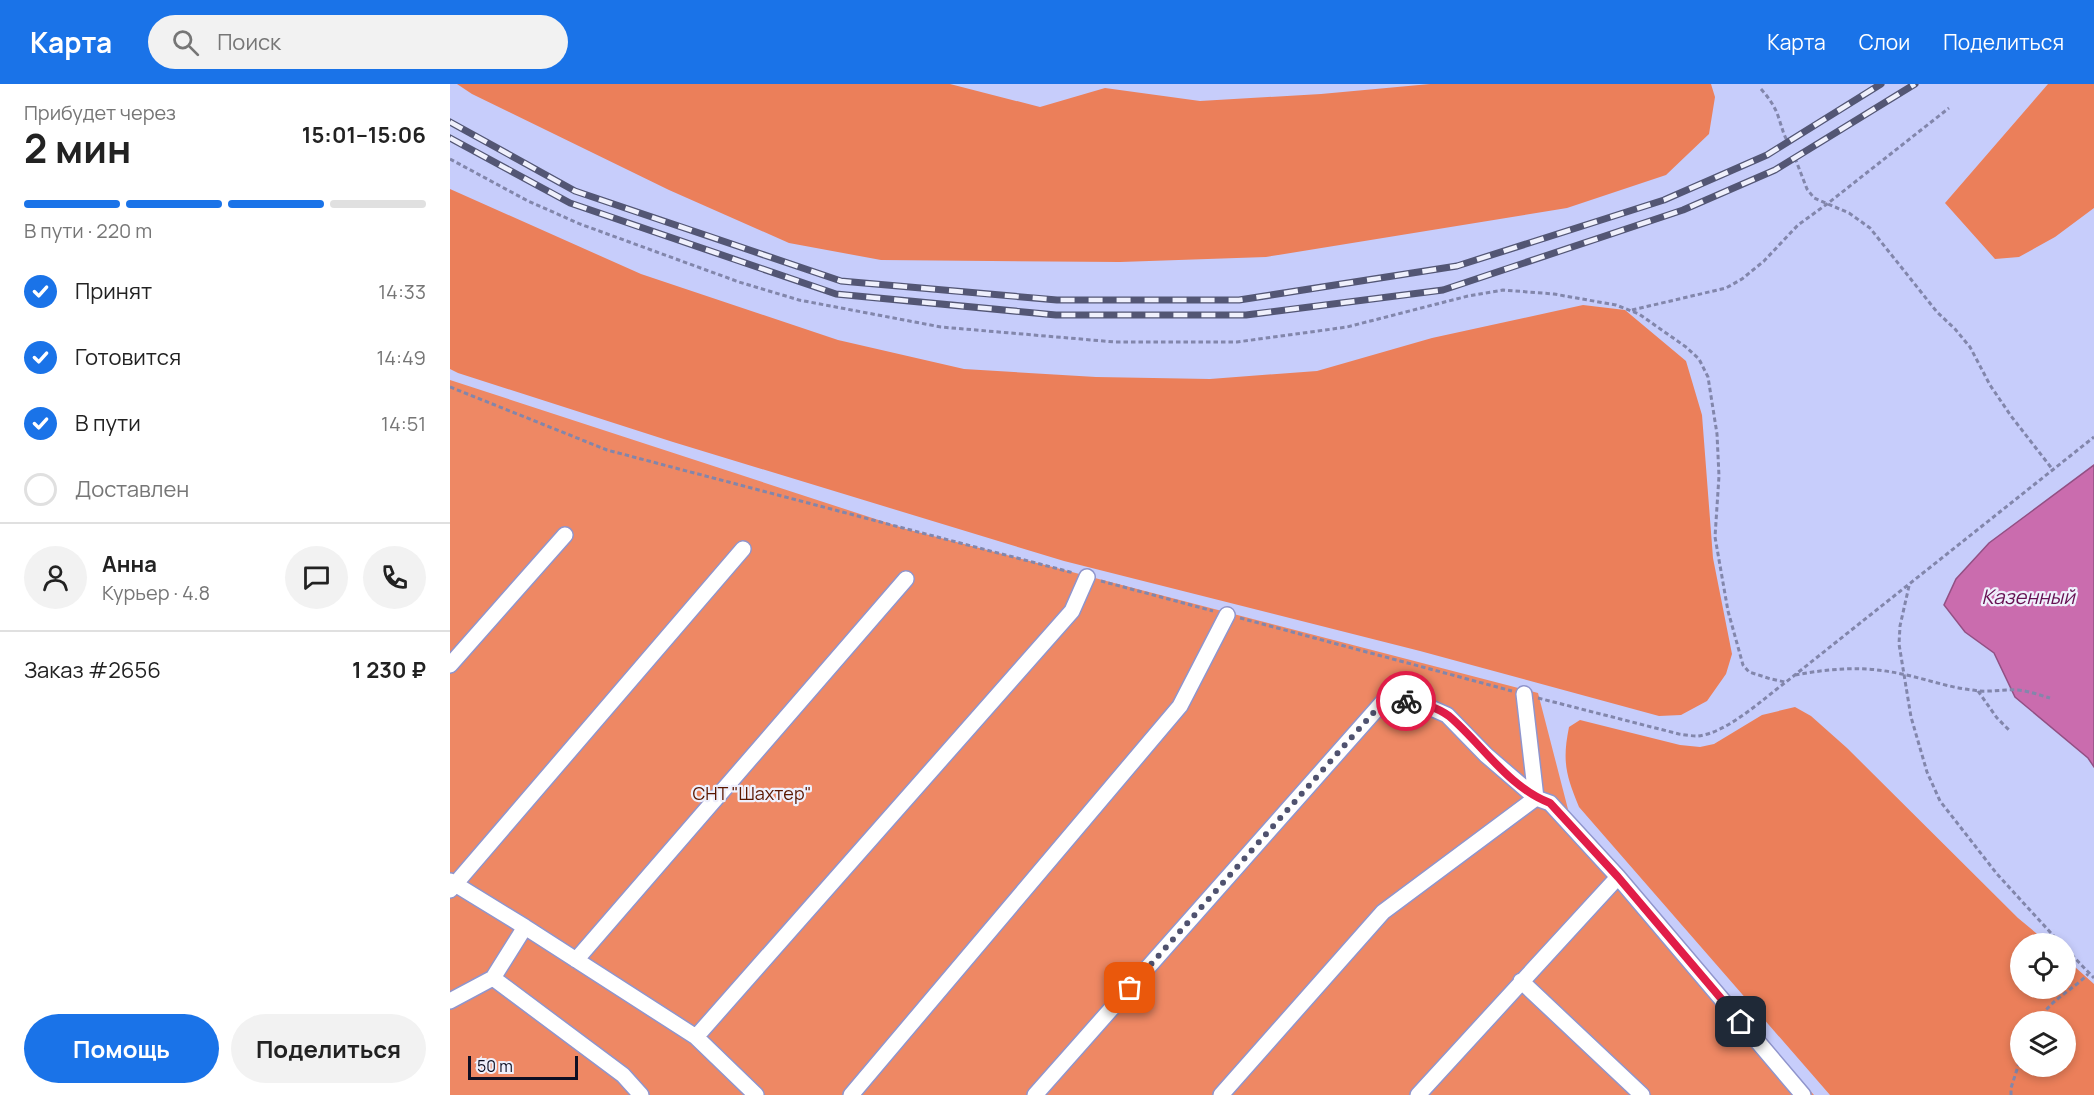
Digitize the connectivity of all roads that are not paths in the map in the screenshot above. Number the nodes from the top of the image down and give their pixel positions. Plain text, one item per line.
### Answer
1 (565, 535) dead end
2 (743, 549) dead end
3 (1087, 577) road end
4 (906, 579) dead end
5 (1227, 615) road end
6 (450, 665) edge
7 (1524, 694) road end
8 (1536, 798) junction
9 (1618, 877) junction
10 (451, 885) edge
11 (525, 927) junction
12 (576, 960) junction
13 (493, 978) junction
14 (1521, 981) junction
15 (450, 1001) edge
16 (696, 1037) junction
17 (1636, 1093) edge
18 (641, 1095) edge
19 (756, 1095) edge
20 (851, 1095) edge
21 (1035, 1095) edge
22 (1221, 1095) edge
23 (1418, 1095) edge
24 (1803, 1095) edge

1 - 6 lane
2 - 10 lane
3 - 16 lane
4 - 12 lane
5 - 20 lane
7 - 8 lane
8 - 9 lane
8 - 21 lane
8 - 22 lane
9 - 14 lane
9 - 24 lane
10 - 11 lane
11 - 12 lane
11 - 13 lane
12 - 16 lane
13 - 15 lane
13 - 18 lane
14 - 17 lane
14 - 23 lane
16 - 19 lane

